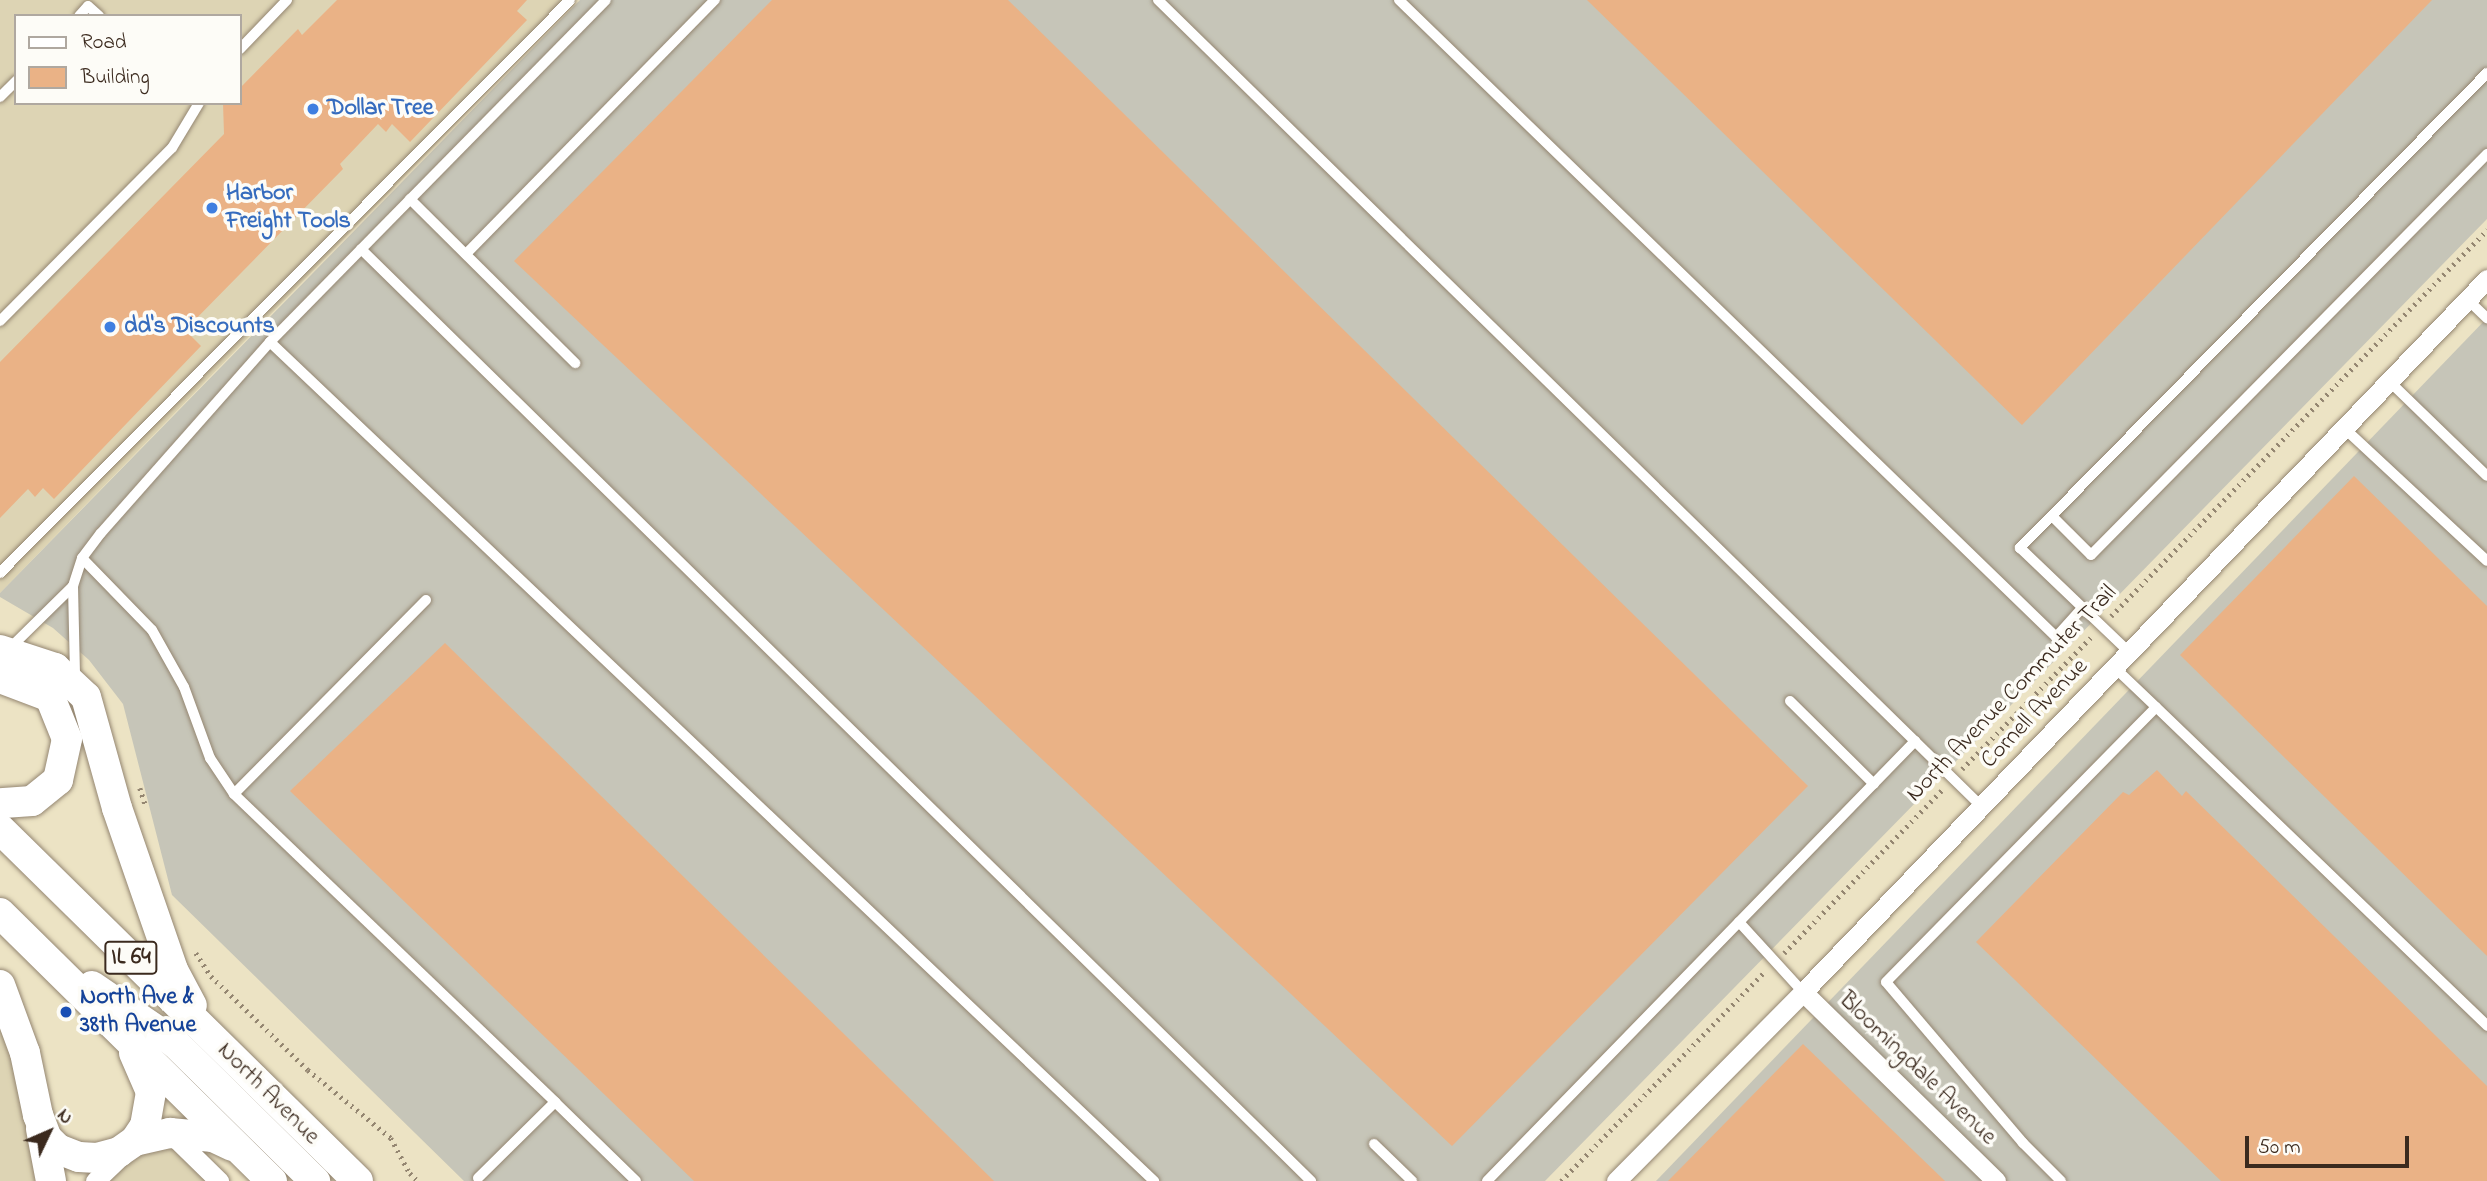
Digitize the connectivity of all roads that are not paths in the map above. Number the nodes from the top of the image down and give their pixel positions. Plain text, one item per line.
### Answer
1 (287, 0) edge
2 (570, 0) edge
3 (606, 0) edge
4 (715, 0) edge
5 (1158, 0) edge
6 (1399, 0) edge
7 (242, 47) edge
8 (2487, 73) edge
9 (196, 105) edge
10 (2487, 154) edge
11 (410, 199) junction
12 (361, 249) junction
13 (466, 254) junction
14 (2487, 279) edge
15 (2468, 299) junction
16 (2487, 318) edge
17 (0, 321) edge
18 (270, 342) junction
19 (575, 363) dead end
20 (2389, 381) junction
21 (2344, 428) junction
22 (2487, 476) edge
23 (2052, 516) junction
24 (82, 558) junction
25 (2487, 561) edge
26 (0, 573) edge
27 (73, 586) junction
28 (426, 600) dead end
29 (2082, 608) junction
30 (2129, 652) junction
31 (2, 660) edge
32 (2114, 667) junction
33 (75, 687) junction
34 (1790, 701) dead end
35 (2156, 707) junction
36 (1915, 741) junction
37 (1874, 784) junction
38 (234, 794) junction
39 (0, 803) edge
40 (1981, 806) junction
41 (0, 829) edge
42 (0, 913) edge
43 (1740, 922) junction
44 (38, 952) junction
45 (0, 985) edge
46 (1803, 992) junction
47 (2487, 1026) edge
48 (207, 1033) junction
49 (126, 1037) junction
50 (555, 1101) junction
51 (149, 1113) junction
52 (38, 1115) junction
53 (170, 1133) junction
54 (135, 1142) junction
55 (1374, 1144) dead end
56 (242, 1151) junction
57 (475, 1180) edge
58 (1992, 1180) edge
59 (51, 1181) edge
60 (96, 1181) edge
61 (219, 1181) edge
62 (272, 1181) edge
63 (315, 1181) edge
64 (358, 1181) edge
65 (636, 1181) edge
66 (1154, 1181) edge
67 (1311, 1181) edge
68 (1412, 1181) edge
69 (1487, 1181) edge
70 (1616, 1181) edge
71 (2061, 1181) edge

1 - 7 lane
2 - 26 lane
3 - 11 lane
4 - 13 lane
5 - 36 lane
6 - 29 lane
8 - 23 lane
9 - 17 lane
10 - 23 lane
11 - 12 lane
11 - 13 lane
12 - 18 lane
12 - 67 lane
13 - 19 lane
14 - 15 street, Cornell Avenue
15 - 16 lane
15 - 20 street, Cornell Avenue
18 - 24 lane
18 - 66 lane
20 - 21 street, Cornell Avenue
20 - 22 lane
21 - 25 lane
21 - 30 street, Cornell Avenue
23 - 29 lane
24 - 27 lane
24 - 38 lane
27 - 31 lane
27 - 33 lane
28 - 38 lane
29 - 30 lane
30 - 32 street, Cornell Avenue
31 - 33 main road
31 - 39 main road
32 - 35 lane
32 - 40 street, Cornell Avenue
33 - 48 main road
34 - 37 lane
35 - 47 lane
35 - 71 lane
36 - 37 lane
36 - 40 lane
37 - 43 lane
38 - 50 lane
40 - 46 street, Cornell Avenue
41 - 48 main road, North Avenue / IL 64
42 - 44 main road, IL 64
43 - 46 lane
43 - 69 lane
44 - 49 main road, IL 64
44 - 63 main road
45 - 52 main road
46 - 58 street, Bloomingdale Avenue
46 - 70 street, Cornell Avenue
48 - 64 main road, North Avenue / IL 64
49 - 51 main road
49 - 56 main road, IL 64
50 - 57 lane
50 - 65 lane
51 - 53 street
51 - 54 main road
52 - 54 main road
52 - 59 main road
53 - 54 main road
53 - 56 main road
53 - 61 street
54 - 60 street
55 - 68 lane
56 - 62 main road, IL 64

